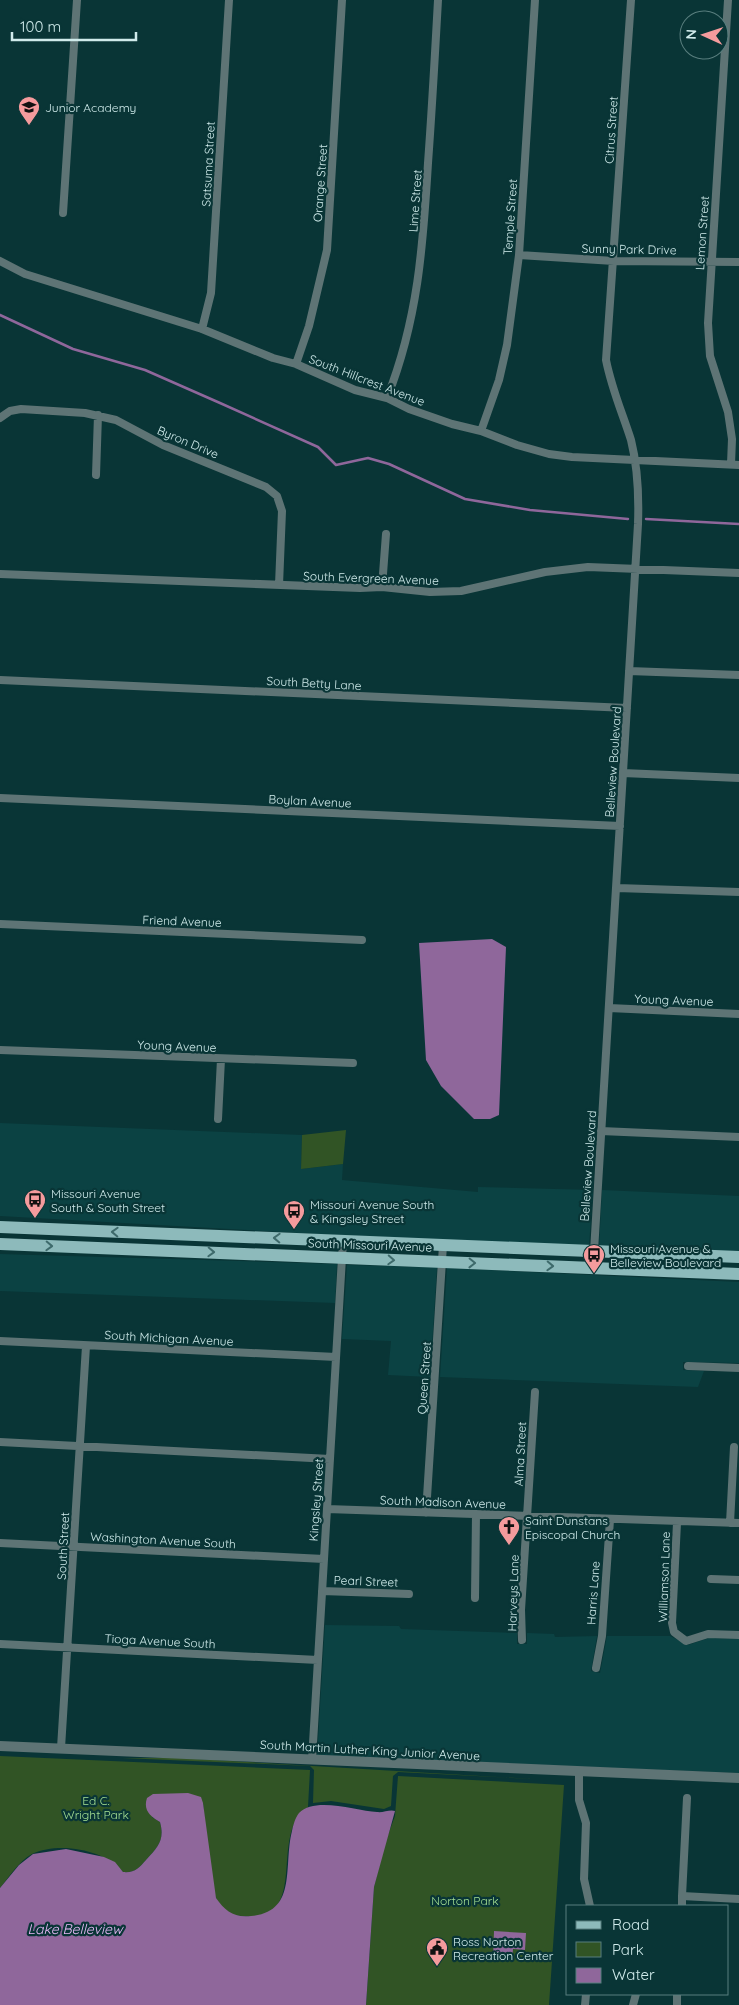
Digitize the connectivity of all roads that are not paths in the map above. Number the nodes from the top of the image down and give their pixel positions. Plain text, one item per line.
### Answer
1 (77, 0) edge
2 (229, 0) edge
3 (342, 0) edge
4 (438, 0) edge
5 (535, 0) edge
6 (631, 0) edge
7 (728, 0) edge
8 (63, 213) dead end
9 (519, 255) junction
10 (0, 261) edge
11 (614, 261) junction
12 (711, 262) junction
13 (739, 262) edge
14 (202, 328) junction
15 (296, 364) junction
16 (387, 398) junction
17 (98, 415) junction
18 (0, 418) edge
19 (482, 431) junction
20 (635, 461) junction
21 (735, 465) edge
22 (96, 475) dead end
23 (386, 534) dead end
24 (635, 569) junction
25 (739, 573) edge
26 (0, 574) edge
27 (278, 586) junction
28 (382, 587) junction
29 (629, 671) junction
30 (739, 675) edge
31 (0, 680) edge
32 (627, 708) junction
33 (623, 773) junction
34 (739, 778) edge
35 (0, 798) edge
36 (620, 826) junction
37 (617, 888) junction
38 (739, 892) edge
39 (0, 924) edge
40 (362, 940) dead end
41 (609, 1008) junction
42 (739, 1014) edge
43 (0, 1050) edge
44 (221, 1059) junction
45 (353, 1063) dead end
46 (218, 1119) dead end
47 (601, 1131) junction
48 (739, 1137) edge
49 (0, 1227) edge
50 (343, 1241) junction
51 (0, 1244) edge
52 (443, 1245) junction
53 (594, 1251) junction
54 (739, 1257) edge
55 (342, 1258) junction
56 (442, 1262) junction
57 (593, 1268) junction
58 (739, 1274) edge
59 (0, 1341) edge
60 (86, 1346) junction
61 (336, 1357) junction
62 (688, 1366) dead end
63 (739, 1368) edge
64 (535, 1392) dead end
65 (0, 1442) edge
66 (80, 1446) junction
67 (734, 1447) dead end
68 (330, 1459) junction
69 (327, 1509) junction
70 (426, 1513) junction
71 (476, 1514) junction
72 (528, 1517) junction
73 (610, 1520) junction
74 (677, 1523) junction
75 (730, 1523) junction
76 (739, 1523) edge
77 (0, 1543) edge
78 (74, 1547) junction
79 (324, 1559) junction
80 (711, 1579) dead end
81 (739, 1580) edge
82 (322, 1591) junction
83 (409, 1594) dead end
84 (474, 1598) dead end
85 (739, 1635) edge
86 (522, 1640) dead end
87 (0, 1644) edge
88 (68, 1648) junction
89 (318, 1660) junction
90 (596, 1668) dead end
91 (0, 1746) edge
92 (61, 1748) junction
93 (312, 1760) junction
94 (579, 1772) junction
95 (739, 1778) edge
96 (687, 1798) dead end
97 (682, 1896) junction
98 (739, 1899) edge
99 (590, 1905) edge
100 (682, 1905) edge

1 - 8 street
2 - 14 street, Satsuma Street
3 - 15 street, Orange Street
4 - 16 street, Lime Street
5 - 9 street, Temple Street
6 - 11 street, Citrus Street
7 - 12 street, Lemon Street
9 - 11 street, Sunny Park Drive
9 - 19 street, Temple Street
10 - 14 street, South Hillcrest Avenue
11 - 12 street, Sunny Park Drive
11 - 20 street, Belleview Boulevard
12 - 13 street, Sunny Park Drive
12 - 21 street, Lemon Street
14 - 15 street, South Hillcrest Avenue
15 - 16 street, South Hillcrest Avenue
16 - 19 street, South Hillcrest Avenue
17 - 18 street, Byron Drive
17 - 22 street
17 - 27 street, Byron Drive
19 - 20 street, South Hillcrest Avenue
20 - 21 street, South Hillcrest Avenue
20 - 24 street, Belleview Boulevard
23 - 28 street
24 - 25 street, South Evergreen Avenue
24 - 28 street, South Evergreen Avenue
24 - 29 street, Belleview Boulevard
26 - 27 street, South Evergreen Avenue
27 - 28 street, South Evergreen Avenue
29 - 30 street
29 - 32 street, Belleview Boulevard
31 - 32 street, South Betty Lane
32 - 33 street, Belleview Boulevard
33 - 34 street
33 - 36 street, Belleview Boulevard
35 - 36 street, Boylan Avenue
36 - 37 street, Belleview Boulevard
37 - 38 street
37 - 41 street, Belleview Boulevard
39 - 40 street, Friend Avenue
41 - 42 street, Young Avenue
41 - 47 street, Belleview Boulevard
43 - 44 street, Young Avenue
44 - 45 street, Young Avenue
44 - 46 street
47 - 48 street
47 - 53 street, Belleview Boulevard
50 -> 49 main road, South Missouri Avenue
50 - 52 main road, South Missouri Avenue
50 - 55 street, Kingsley Street
51 -> 55 main road, South Missouri Avenue
52 - 53 main road, South Missouri Avenue
52 - 56 street, Queen Street
53 - 54 main road, South Missouri Avenue
53 - 57 street, Belleview Boulevard
55 -> 56 main road, South Missouri Avenue
55 - 61 street, Kingsley Street
56 -> 57 main road, South Missouri Avenue
56 - 70 street, Queen Street
57 - 58 main road, South Missouri Avenue
59 - 60 street, South Michigan Avenue
60 - 61 street, South Michigan Avenue
60 - 66 street, South Street
61 - 68 street, Kingsley Street
62 - 63 street
64 - 72 street, Alma Street
65 - 66 street
66 - 68 street
66 - 78 street, South Street
67 - 75 street
68 - 69 street, Kingsley Street
69 - 70 street, South Madison Avenue
69 - 79 street, Kingsley Street
70 - 71 street, South Madison Avenue
71 - 72 street, South Madison Avenue
71 - 84 street
72 - 73 street, South Madison Avenue
72 - 86 street, Harveys Lane
73 - 74 street, South Madison Avenue
73 - 90 street, Harris Lane
74 - 75 street, South Madison Avenue
74 - 85 street, Williamson Lane
75 - 76 street, South Madison Avenue
77 - 78 street, Washington Avenue South
78 - 79 street, Washington Avenue South
78 - 88 street, South Street
79 - 82 street, Kingsley Street
80 - 81 street
82 - 83 street, Pearl Street
82 - 89 street, Kingsley Street
87 - 88 street, Tioga Avenue South
88 - 89 street, Tioga Avenue South
88 - 92 street, South Street
89 - 93 street, Kingsley Street
91 - 92 street, South Martin Luther King Junior Avenue
92 - 93 street, South Martin Luther King Junior Avenue
93 - 94 street, South Martin Luther King Junior Avenue
94 - 95 street, South Martin Luther King Junior Avenue
94 - 99 street
96 - 97 street
97 - 98 street
97 - 100 street

